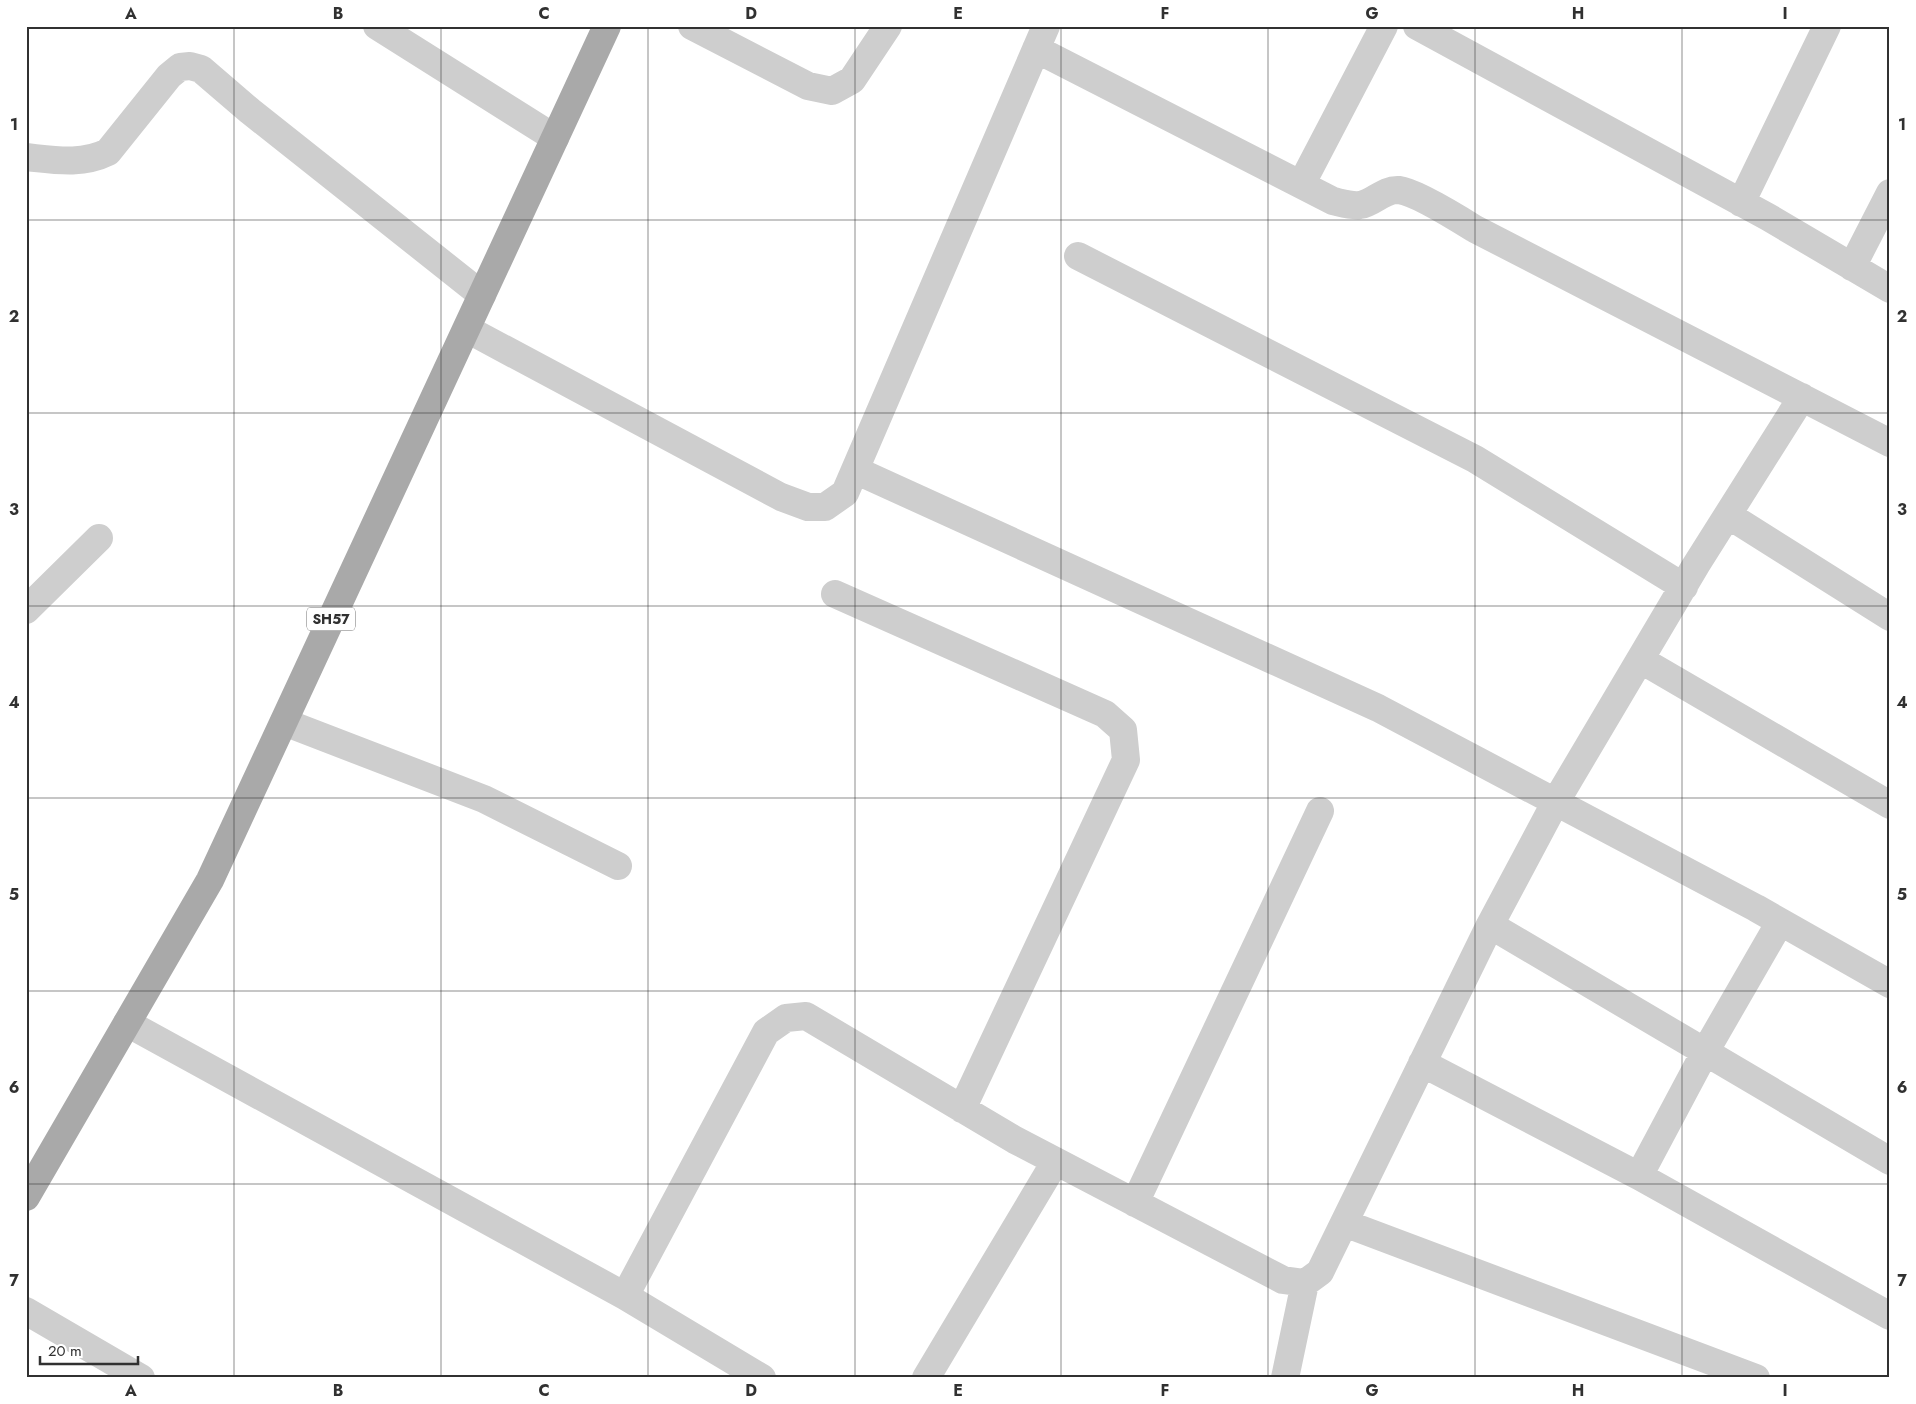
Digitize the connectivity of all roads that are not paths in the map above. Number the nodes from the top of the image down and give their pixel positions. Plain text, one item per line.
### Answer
1 (377, 26) edge
2 (607, 26) edge
3 (692, 26) edge
4 (888, 26) edge
5 (1384, 26) edge
6 (1418, 26) edge
7 (1827, 26) edge
8 (1041, 37) edge
9 (555, 138) junction
10 (26, 158) edge
11 (1302, 183) junction
12 (1890, 193) edge
13 (1741, 203) junction
14 (1078, 256) dead end
15 (1852, 267) junction
16 (1890, 289) edge
17 (482, 295) junction
18 (467, 329) junction
19 (1802, 397) junction
20 (1890, 443) edge
21 (855, 470) junction
22 (1728, 516) junction
23 (99, 538) dead end
24 (1684, 588) junction
25 (835, 594) dead end
26 (26, 610) edge
27 (1890, 618) edge
28 (1641, 660) junction
29 (284, 722) junction
30 (1556, 803) junction
31 (1890, 805) edge
32 (1320, 810) dead end
33 (618, 866) dead end
34 (1780, 922) junction
35 (1490, 925) junction
36 (1890, 984) edge
37 (127, 1023) junction
38 (1705, 1052) junction
39 (1422, 1062) junction
40 (962, 1109) junction
41 (1890, 1161) edge
42 (1056, 1162) junction
43 (1639, 1176) junction
44 (26, 1197) edge
45 (1135, 1203) junction
46 (1344, 1223) junction
47 (1305, 1283) junction
48 (625, 1296) junction
49 (26, 1311) edge
50 (1890, 1316) edge
51 (141, 1378) edge
52 (762, 1378) edge
53 (926, 1378) edge
54 (1285, 1378) edge
55 (1756, 1378) edge

1 - 9 street
2 - 9 main road, SH57
3 - 4 street
5 - 11 street
6 - 13 street
7 - 13 street
8 - 11 street
8 - 21 street
9 - 17 main road, SH57
10 - 17 street
11 - 19 street
12 - 15 street
13 - 15 street
14 - 24 street
15 - 16 street
17 - 18 main road, SH57
18 - 21 street
18 - 29 main road, SH57
19 - 20 street
19 - 22 street
21 - 30 street
22 - 24 street
22 - 27 street
23 - 26 street
24 - 28 street
25 - 40 street
28 - 30 street
28 - 31 street
29 - 33 street
29 - 37 main road, SH57
30 - 34 street
30 - 35 street
32 - 45 street
34 - 36 street
34 - 38 street
35 - 38 street
35 - 39 street
37 - 44 main road, SH57
37 - 48 street
38 - 41 street
38 - 43 street
39 - 43 street
39 - 46 street
40 - 42 street
40 - 48 street
42 - 45 street
42 - 53 street
43 - 50 street
45 - 47 street
46 - 47 street
46 - 55 street
47 - 54 street
48 - 52 street
49 - 51 street

